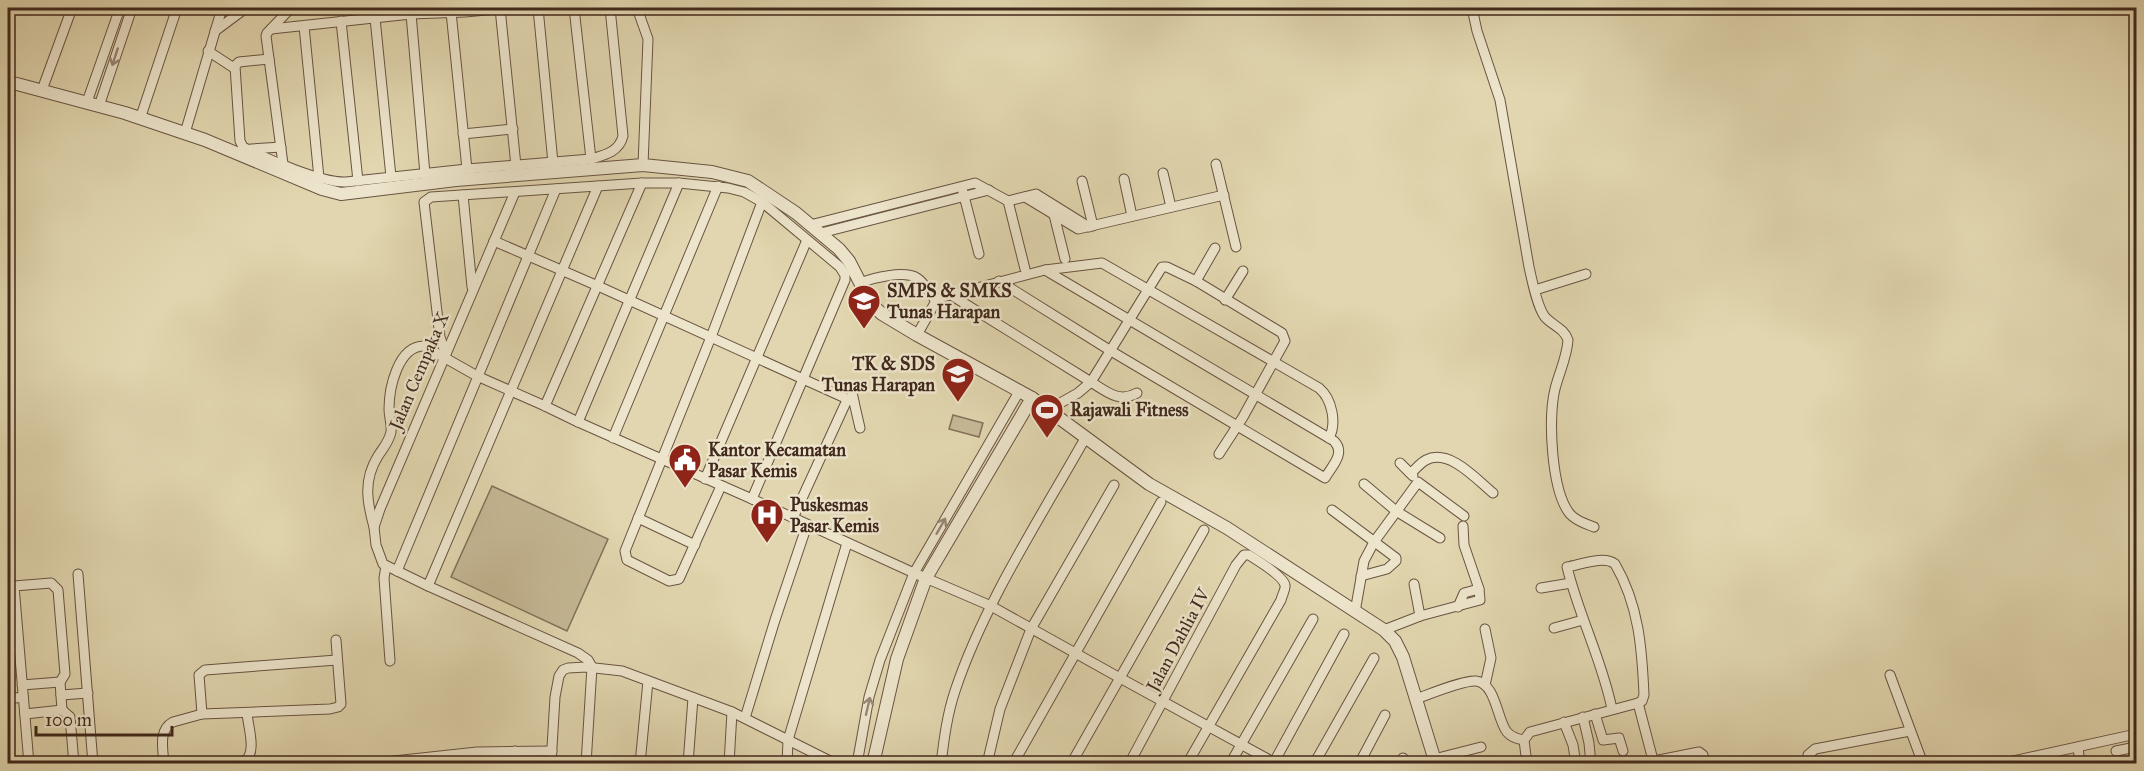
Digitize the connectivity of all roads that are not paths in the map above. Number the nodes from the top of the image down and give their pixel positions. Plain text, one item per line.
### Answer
1 (60, 8) edge
2 (120, 8) edge
3 (132, 8) edge
4 (177, 8) edge
5 (222, 8) edge
6 (246, 8) edge
7 (291, 8) edge
8 (500, 8) edge
9 (507, 8) edge
10 (538, 8) edge
11 (574, 8) edge
12 (609, 8) edge
13 (637, 8) edge
14 (1472, 8) edge
15 (71, 9) edge
16 (465, 10) edge
17 (451, 12) junction
18 (411, 14) junction
19 (375, 18) junction
20 (341, 21) junction
21 (304, 26) junction
22 (271, 29) junction
23 (214, 31) junction
24 (208, 51) junction
25 (269, 59) junction
26 (234, 68) junction
27 (8, 83) edge
28 (42, 90) junction
29 (93, 104) junction
30 (140, 118) junction
31 (513, 129) junction
32 (185, 133) junction
33 (463, 134) junction
34 (281, 147) junction
35 (249, 150) junction
36 (591, 159) junction
37 (267, 161) junction
38 (553, 163) junction
39 (283, 164) junction
40 (1216, 164) dead end
41 (643, 165) junction
42 (516, 166) junction
43 (466, 169) junction
44 (491, 172) junction
45 (1163, 173) dead end
46 (425, 174) junction
47 (391, 177) junction
48 (320, 178) junction
49 (1124, 179) dead end
50 (358, 181) junction
51 (1082, 181) dead end
52 (642, 183) junction
53 (679, 183) junction
54 (598, 186) junction
55 (718, 186) junction
56 (962, 186) junction
57 (340, 188) junction
58 (556, 189) junction
59 (989, 190) junction
60 (515, 192) junction
61 (463, 195) junction
62 (1224, 195) junction
63 (965, 196) junction
64 (1025, 197) junction
65 (1008, 201) junction
66 (762, 202) junction
67 (1171, 207) junction
68 (1054, 214) junction
69 (1132, 216) junction
70 (810, 225) junction
71 (1091, 226) junction
72 (821, 233) junction
73 (807, 240) junction
74 (494, 241) junction
75 (1236, 247) dead end
76 (1215, 248) dead end
77 (979, 254) dead end
78 (527, 256) junction
79 (1065, 259) dead end
80 (1025, 269) dead end
81 (1045, 270) junction
82 (562, 271) junction
83 (1243, 271) dead end
84 (1586, 274) dead end
85 (999, 281) junction
86 (1196, 281) junction
87 (860, 283) junction
88 (598, 286) junction
89 (1149, 289) junction
90 (472, 290) junction
91 (1535, 290) junction
92 (951, 295) junction
93 (1225, 300) junction
94 (631, 301) junction
95 (936, 301) junction
96 (663, 316) junction
97 (1128, 321) junction
98 (917, 335) junction
99 (711, 337) junction
100 (1111, 351) junction
101 (445, 354) junction
102 (758, 359) junction
103 (1274, 364) junction
104 (477, 376) junction
105 (803, 379) junction
106 (1091, 382) junction
107 (851, 387) dead end
108 (1020, 390) junction
109 (511, 391) junction
110 (1137, 393) dead end
111 (1255, 394) junction
112 (1032, 398) junction
113 (850, 401) junction
114 (545, 406) junction
115 (1048, 410) junction
116 (578, 422) junction
117 (1238, 426) junction
118 (860, 428) dead end
119 (613, 438) junction
120 (1329, 438) junction
121 (1083, 442) dead end
122 (1219, 454) dead end
123 (660, 460) junction
124 (1400, 464) dead end
125 (1411, 473) junction
126 (705, 479) junction
127 (1418, 482) junction
128 (1364, 484) dead end
129 (1114, 485) dead end
130 (721, 486) junction
131 (1493, 493) dead end
132 (752, 499) junction
133 (1161, 502) dead end
134 (1332, 510) dead end
135 (1396, 511) junction
136 (1464, 516) dead end
137 (638, 518) junction
138 (794, 518) junction
139 (807, 525) junction
140 (1463, 526) dead end
141 (374, 527) junction
142 (1594, 527) dead end
143 (1204, 530) dead end
144 (1440, 538) dead end
145 (1374, 542) junction
146 (847, 543) junction
147 (695, 545) junction
148 (386, 566) junction
149 (397, 571) junction
150 (914, 573) junction
151 (78, 574) dead end
152 (1361, 576) junction
153 (926, 578) junction
154 (1571, 583) junction
155 (1414, 584) dead end
156 (428, 586) junction
157 (1541, 588) dead end
158 (991, 606) junction
159 (1355, 612) junction
160 (1420, 616) junction
161 (1312, 619) dead end
162 (1583, 620) junction
163 (1554, 628) dead end
164 (1031, 629) junction
165 (1485, 629) dead end
166 (1384, 630) junction
167 (1344, 634) dead end
168 (336, 640) dead end
169 (1076, 653) junction
170 (1374, 658) dead end
171 (337, 660) junction
172 (390, 662) dead end
173 (592, 667) junction
174 (1890, 675) dead end
175 (1120, 678) junction
176 (648, 681) junction
177 (60, 682) junction
178 (22, 685) junction
179 (1485, 685) junction
180 (88, 693) junction
181 (61, 695) junction
182 (23, 697) junction
183 (693, 698) junction
184 (8, 699) edge
185 (1416, 699) junction
186 (1164, 702) junction
187 (1638, 704) junction
188 (1612, 709) junction
189 (62, 710) junction
190 (732, 712) junction
191 (247, 713) junction
192 (25, 714) junction
193 (202, 714) junction
194 (1595, 714) junction
195 (1386, 715) dead end
196 (1582, 717) junction
197 (745, 718) junction
198 (1564, 722) junction
199 (1208, 725) junction
200 (1910, 731) junction
201 (2136, 734) edge
202 (788, 740) junction
203 (1524, 740) junction
204 (1603, 740) junction
205 (1589, 743) junction
206 (1241, 745) junction
207 (1481, 747) dead end
208 (2078, 747) junction
209 (2136, 747) edge
210 (515, 751) junction
211 (552, 751) junction
212 (1623, 751) dead end
213 (2116, 751) dead end
214 (477, 752) junction
215 (440, 759) edge
216 (402, 761) edge
217 (1435, 761) edge
218 (1654, 762) edge
219 (1275, 763) edge
220 (29, 764) edge
221 (74, 764) edge
222 (93, 764) edge
223 (164, 764) edge
224 (201, 764) edge
225 (366, 764) edge
226 (476, 764) edge
227 (514, 764) edge
228 (551, 764) edge
229 (586, 764) edge
230 (640, 764) edge
231 (688, 764) edge
232 (729, 764) edge
233 (787, 764) edge
234 (836, 764) edge
235 (857, 764) edge
236 (873, 764) edge
237 (941, 764) edge
238 (987, 764) edge
239 (1013, 764) edge
240 (1071, 764) edge
241 (1129, 764) edge
242 (1187, 764) edge
243 (1230, 764) edge
244 (1314, 764) edge
245 (1359, 764) edge
246 (1527, 764) edge
247 (1576, 764) edge
248 (1591, 764) edge
249 (1704, 764) edge
250 (1809, 764) edge
251 (1923, 764) edge
252 (1999, 764) edge
253 (2080, 764) edge

1 - 15 street
2 - 29 street
3 -> 29 street
4 - 30 street
5 - 23 street
6 - 23 street
7 - 22 street
8 - 9 street
8 - 16 street
8 - 31 street
10 - 38 street
11 - 36 street
12 - 36 street
13 - 41 street
14 - 91 street
15 - 28 street
16 - 17 street
17 - 18 street
17 - 33 street
18 - 19 street
18 - 46 street
19 - 20 street
19 - 47 street
20 - 21 street
20 - 50 street
21 - 22 street
21 - 48 street
22 - 25 street
23 - 24 street
24 - 26 street
24 - 32 street
25 - 26 street
25 - 34 street
26 - 35 street
27 - 28 street
28 - 29 street
29 - 30 street
30 - 32 street
31 - 33 street
31 - 42 street
32 - 37 street
33 - 43 street
34 - 35 street
34 - 39 street
35 - 37 street
36 - 38 street
37 - 39 street
37 - 57 street
38 - 42 street
39 - 48 street
40 - 62 street
41 - 44 street
41 - 70 street
42 - 44 street
43 - 44 street
43 - 46 street
44 - 57 street
45 - 67 street
46 - 47 street
47 - 50 street
48 - 57 street
49 - 69 street
50 - 57 street
51 - 71 street
52 - 53 street
52 - 54 street
52 - 88 street
53 - 55 street
53 - 94 street
54 - 58 street
54 - 82 street
55 - 66 street
55 - 96 street
56 - 59 street
56 - 63 street
56 - 70 street
58 - 60 street
58 - 78 street
59 - 63 street
59 - 65 street
60 - 61 street
60 - 74 street, Jalan Cempaka X
61 - 90 street
61 - 101 street
62 - 67 street
62 - 75 street
63 - 72 street
63 - 77 street
64 - 65 street
64 - 68 street
64 - 71 street
65 - 80 street
66 - 73 street
66 - 99 street
67 - 69 street
68 - 71 street
68 - 79 street
69 - 71 street
70 - 72 street
72 - 87 street
73 - 102 street
73 - 105 street
74 - 78 street
74 - 90 street, Jalan Cempaka X
76 - 86 street
78 - 82 street
78 - 104 street
81 - 85 street
81 - 89 street
81 - 97 street
82 - 88 street
82 - 109 street
83 - 93 street
84 - 91 street
85 - 92 street
85 - 100 street
86 - 89 street
86 - 93 street
87 - 95 street
87 - 98 street
88 - 94 street
88 - 114 street
89 - 97 street
89 - 103 street
90 - 101 street, Jalan Cempaka X
91 - 142 street
92 - 95 street
92 - 106 street
93 - 103 street
94 - 96 street
94 - 116 street
95 - 98 street
96 - 99 street
96 - 119 street
97 - 100 street
97 - 111 street
98 - 108 street
99 - 102 street
99 - 123 street
100 - 106 street
100 - 117 street
101 - 104 street
101 - 141 street, Jalan Cempaka X
101 - 141 street
102 - 105 street
102 - 126 street
103 - 111 street
103 - 120 street
104 - 109 street
104 - 149 street
105 - 113 street
105 - 132 street
106 - 110 street
106 - 115 street
107 - 113 street
108 - 112 street
150 -> 108 street
109 - 114 street
109 - 156 street
111 - 117 street
111 - 120 street
112 - 115 street
112 - 153 street
113 - 118 street
113 - 138 street
114 - 116 street
115 - 159 street
116 - 119 street
117 - 120 street
117 - 122 street
119 - 123 street
121 - 158 street
123 - 126 street
123 - 137 street
124 - 125 street
125 - 127 street
125 - 131 street
126 - 130 street
127 - 135 street
127 - 136 street
128 - 135 street
129 - 164 street
130 - 132 street
130 - 147 street
132 - 138 street
133 - 169 street
134 - 145 street
135 - 144 street
135 - 145 street
137 - 147 street
137 - 147 street
138 - 139 street
139 - 146 street
139 - 197 street
140 - 160 street
141 - 148 street
143 - 175 street
145 - 152 street
145 - 152 street
146 - 150 street
146 - 202 street
148 - 149 street
148 - 172 street
149 - 156 street
150 - 153 street
235 -> 150 street
151 - 180 street
152 - 159 street
153 - 158 street
153 - 236 street
154 - 157 street
154 - 162 street
154 - 187 street
155 - 160 street
156 - 173 street
158 - 164 street
158 - 237 street
159 - 166 street
160 - 166 street
161 - 206 street
162 - 163 street
162 - 188 street
164 - 169 street
164 - 238 street
165 - 179 street
166 - 185 street
167 - 219 street
168 - 171 street
169 - 175 street
169 - 239 street
170 - 244 street
171 - 191 street
171 - 193 street
173 - 176 street
173 - 211 street
173 - 229 street
174 - 200 street
175 - 186 street
175 - 240 street
176 - 183 street
176 - 230 street
177 - 178 street
177 - 178 street
177 - 181 street
178 - 182 street
179 - 185 street
179 - 203 street
180 - 181 street
180 - 222 street
181 - 189 street
182 - 184 street
182 - 192 street
183 - 190 street
183 - 231 street
185 - 217 street
186 - 199 street
186 - 199 street, Jalan Dahlia IV
186 - 241 street, Jalan Dahlia IV
187 - 188 street
187 - 218 street
188 - 194 street
189 - 192 street
189 - 221 street
190 - 197 street
190 - 232 street
191 - 193 street
191 - 224 street
192 - 220 street
193 - 223 street
194 - 196 street
194 - 204 street
195 - 245 street
196 - 198 street
196 - 205 street
197 - 202 street
198 - 203 street
198 - 247 street
199 - 206 street
199 - 242 street
200 - 250 street
200 - 251 street
201 - 208 street
202 - 233 street
202 - 234 street
203 - 246 street
204 - 205 street
204 - 212 street
205 - 248 street
206 - 219 street
206 - 243 street
207 - 217 street
208 - 252 street
208 - 253 street
209 - 213 street
210 - 211 street
210 - 214 street
210 - 227 street
211 - 228 street
214 - 215 street
214 - 226 street
215 - 216 street
216 - 225 street
218 - 249 street

